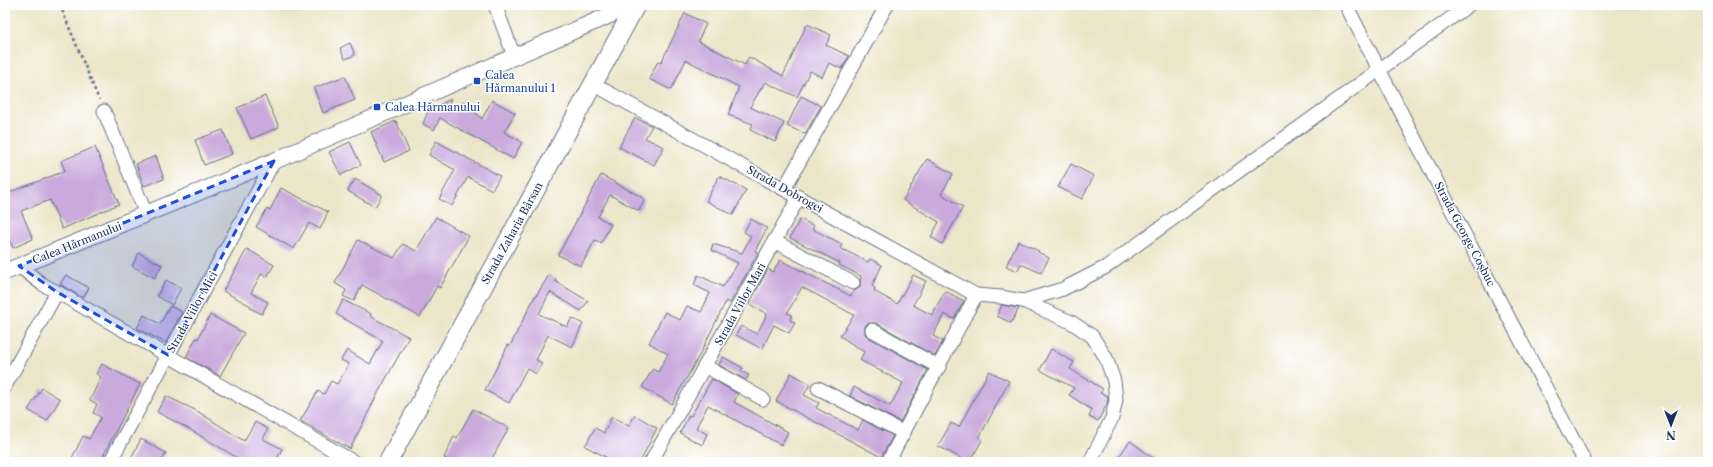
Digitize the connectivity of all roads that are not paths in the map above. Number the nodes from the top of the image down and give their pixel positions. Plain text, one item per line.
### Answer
1 (495, 5) edge
2 (635, 5) edge
3 (887, 5) edge
4 (1346, 5) edge
5 (1469, 5) edge
6 (514, 56) junction
7 (1379, 70) junction
8 (593, 84) junction
9 (104, 112) road end
10 (274, 161) junction
11 (784, 189) junction
12 (799, 197) junction
13 (146, 214) junction
14 (774, 241) junction
15 (12, 269) edge
16 (852, 283) dead end
17 (56, 292) junction
18 (976, 295) junction
19 (1023, 301) junction
20 (872, 330) dead end
21 (168, 355) junction
22 (705, 366) junction
23 (939, 367) junction
24 (5, 386) edge
25 (818, 388) dead end
26 (763, 399) dead end
27 (904, 433) junction
28 (110, 462) edge
29 (354, 462) edge
30 (388, 462) edge
31 (651, 462) edge
32 (888, 462) edge
33 (1090, 462) edge
34 (1585, 462) edge

1 - 6 street
2 - 6 street, Calea Hărmanului
2 - 8 main road, Strada Zaharia Bârsan
3 - 11 street
4 - 7 street, Strada George Coșbuc
5 - 7 street
6 - 10 street, Calea Hărmanului
7 - 19 street
7 - 34 street, Strada George Coșbuc
8 - 11 street, Strada Dobrogei
8 - 30 main road, Strada Zaharia Bârsan
9 - 13 street
10 - 13 street, Calea Hărmanului
10 - 21 street, Strada Viilor Mici
11 - 12 street, Strada Dobrogei
12 - 14 street, Strada Viilor Mari
12 - 18 street, Strada Dobrogei
13 - 15 street, Calea Hărmanului
14 - 16 street
14 - 22 street, Strada Viilor Mari
15 - 17 street
17 - 21 street
17 - 24 street
18 - 19 street, Strada Dobrogei
18 - 23 street
19 - 33 street, Strada Dobrogei
20 - 23 street
21 - 28 street, Strada Viilor Mici
21 - 29 street
22 - 26 street
22 - 31 street, Strada Viilor Mari
23 - 27 street
25 - 27 street
27 - 32 street

